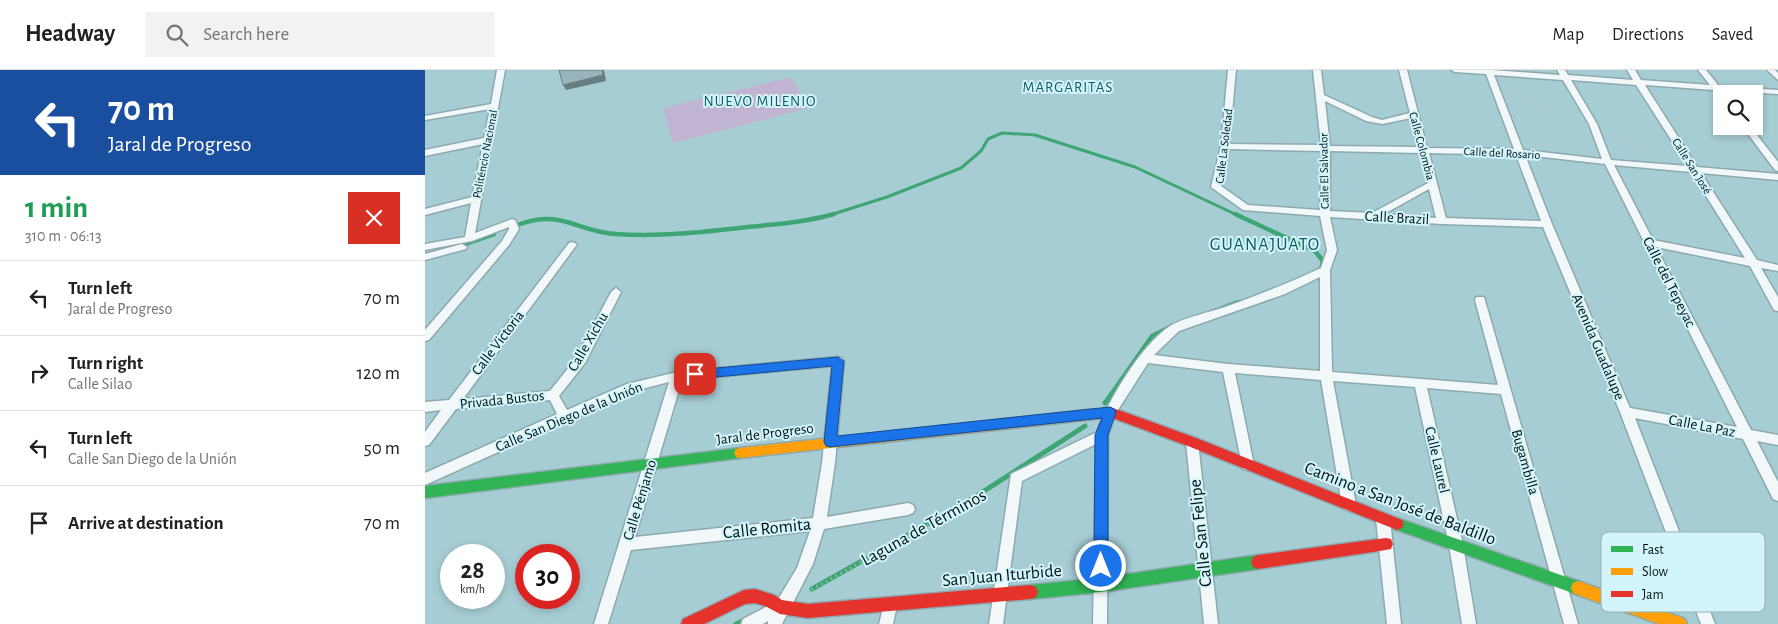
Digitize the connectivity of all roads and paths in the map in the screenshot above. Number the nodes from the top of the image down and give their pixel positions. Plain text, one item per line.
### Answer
1 (501, 70) edge
2 (1232, 70) edge
3 (1317, 70) edge
4 (1403, 70) edge
5 (1455, 70) edge
6 (1462, 70) edge
7 (1631, 70) edge
8 (1702, 70) edge
9 (1771, 70) edge
10 (1488, 71) edge
11 (1563, 74) edge
12 (1778, 78) edge
13 (1639, 82) junction
14 (1714, 85) edge
15 (1713, 90) edge
16 (1763, 92) edge
17 (1778, 92) edge
18 (1320, 96) junction
19 (494, 106) junction
20 (1413, 115) junction
21 (425, 118) edge
22 (1753, 135) edge
23 (488, 140) junction
24 (1225, 146) junction
25 (1326, 148) junction
26 (1422, 150) junction
27 (1519, 152) junction
28 (425, 153) edge
29 (1608, 162) junction
30 (1778, 168) edge
31 (1694, 170) junction
32 (1778, 177) edge
33 (1432, 184) junction
34 (476, 199) junction
35 (1247, 208) joint
36 (425, 212) edge
37 (1325, 214) junction
38 (1374, 216) junction
39 (1442, 221) junction
40 (1547, 224) junction
41 (513, 226) junction
42 (469, 239) junction
43 (1649, 242) junction
44 (572, 245) dead end
45 (429, 247) edge
46 (425, 256) edge
47 (1753, 262) junction
48 (1778, 268) edge
49 (1325, 270) junction
50 (616, 292) dead end
51 (1480, 300) dead end
52 (1778, 308) edge
53 (425, 337) edge
54 (1145, 358) junction
55 (1228, 368) junction
56 (677, 376) junction
57 (1326, 376) junction
58 (1420, 384) junction
59 (1505, 390) junction
60 (553, 395) junction
61 (451, 405) junction
62 (425, 408) edge
63 (1110, 412) junction
64 (1625, 412) junction
65 (565, 417) junction
66 (1102, 435) junction
67 (1747, 435) junction
68 (1778, 440) edge
69 (425, 441) edge
70 (830, 442) junction
71 (1191, 442) junction
72 (651, 463) junction
73 (1248, 465) junction
74 (1016, 478) junction
75 (425, 479) edge
76 (425, 492) edge
77 (1778, 495) edge
78 (1349, 505) junction
79 (908, 509) dead end
80 (1383, 519) junction
81 (819, 524) junction
82 (1671, 532) edge
83 (627, 544) junction
84 (1386, 544) junction
85 (1456, 545) junction
86 (1206, 570) junction
87 (1559, 581) junction
88 (1101, 585) junction
89 (807, 592) dead end
90 (999, 593) junction
91 (1601, 596) edge
92 (890, 605) junction
93 (780, 607) junction
94 (1645, 612) edge
95 (1702, 612) edge
96 (601, 624) edge
97 (688, 624) edge
98 (748, 624) edge
99 (775, 624) edge
100 (886, 624) edge
101 (996, 624) edge
102 (1100, 624) edge
103 (1211, 624) edge
104 (1394, 624) edge
105 (1469, 624) edge
106 (1571, 624) edge
107 (1678, 624) edge
108 (1707, 624) edge

1 - 19 street, Politéncio Nacional
2 - 24 street, Calle La Soledad
3 - 18 street, Calle El Salvador
4 - 20 street, Calle Colombia
5 - 6 street
6 - 10 street
7 - 13 street, Calle San José
8 - 14 street
9 - 12 street
10 - 11 street
10 - 27 street, Avenida Guadalupe
11 - 13 street
11 - 29 street, Calle del Tepeyac
13 - 15 street
13 - 31 street, Calle San José
16 - 17 street
18 - 20 street
18 - 25 street, Calle El Salvador
19 - 21 street
19 - 23 street, Politéncio Nacional
20 - 26 street, Calle Colombia
22 - 30 street
23 - 28 street
23 - 34 street, Politéncio Nacional
24 - 25 street, Calle del Rosario
24 - 35 street, Calle La Soledad
25 - 26 street, Calle del Rosario
25 - 37 street, Calle El Salvador
26 - 27 street, Calle del Rosario
26 - 33 street, Calle Colombia
27 - 29 street, Calle del Rosario
27 - 40 street, Avenida Guadalupe
29 - 31 street, Calle del Rosario
29 - 43 street, Calle del Tepeyac
31 - 32 street, Calle del Rosario
31 - 47 street, Calle San José
33 - 38 street
33 - 39 street, Calle Colombia
34 - 36 street
34 - 42 street, Politéncio Nacional
35 - 37 street, Calle Brazil
37 - 38 street, Calle Brazil
37 - 49 street, Calle El Salvador
38 - 39 street, Calle Brazil
39 - 40 street, Calle Brazil
40 - 64 street, Avenida Guadalupe
41 - 42 street
41 - 46 street
41 - 53 street
42 - 45 street
43 - 47 street
43 - 67 street, Calle del Tepeyac
44 - 61 street, Calle Victoria
45 - 46 street
47 - 48 street
47 - 52 street, Calle San José
49 - 54 street
49 - 57 street, Calle El Salvador
50 - 60 street, Calle Xichu
51 - 59 street, Bugambilla
54 - 55 street
54 - 63 street
55 - 57 street
55 - 73 street
56 - 65 street, Calle San Diego de la Unión
56 - 70 street, Calle San Diego de la Unión
56 - 72 street, Calle Pénjamo
57 - 58 street
57 - 78 street, Calle El Salvador
58 - 59 street
58 - 85 street, Calle Laurel
59 - 87 street, Bugambilla
60 - 61 street, Privada Bustos
60 - 65 street
61 - 62 street, Privada Bustos
61 - 69 street, Calle Victoria
63 - 66 street
63 - 70 street, Jaral de Progreso
63 - 71 street, Camino a San José de Baldillo
64 - 67 street, Calle La Paz
64 - 82 street, Avenida Guadalupe
65 - 75 street, Calle San Diego de la Unión
66 - 74 street
66 - 88 street
67 - 68 street, Calle La Paz
67 - 77 street, Calle del Tepeyac
70 - 72 street, Jaral de Progreso
70 - 81 street
71 - 73 street, Camino a San José de Baldillo
71 - 86 street, Calle San Felipe
72 - 76 street, Jaral de Progreso
72 - 83 street, Calle Pénjamo
73 - 78 street, Camino a San José de Baldillo
74 - 89 path, Laguna de Términos
74 - 90 street
78 - 80 street, Camino a San José de Baldillo
79 - 81 street, Calle Romita
80 - 84 street
80 - 85 street, Camino a San José de Baldillo
81 - 83 street, Calle Romita
81 - 93 street
83 - 96 street, Calle Pénjamo
84 - 86 street, San Juan Iturbide
84 - 104 street
85 - 87 street, Camino a San José de Baldillo
85 - 105 street, Calle Laurel
86 - 88 street, San Juan Iturbide
86 - 103 street, Calle San Felipe
87 - 91 street, Camino a San José de Baldillo
87 - 106 street, Bugambilla
88 - 90 street, San Juan Iturbide
88 - 102 street
90 - 92 street, San Juan Iturbide
90 - 101 street
92 - 93 street, San Juan Iturbide
92 - 100 street
93 - 97 street, San Juan Iturbide
93 - 98 street
93 - 99 street
94 - 107 street, Camino a San José de Baldillo
95 - 108 street, Avenida Guadalupe

